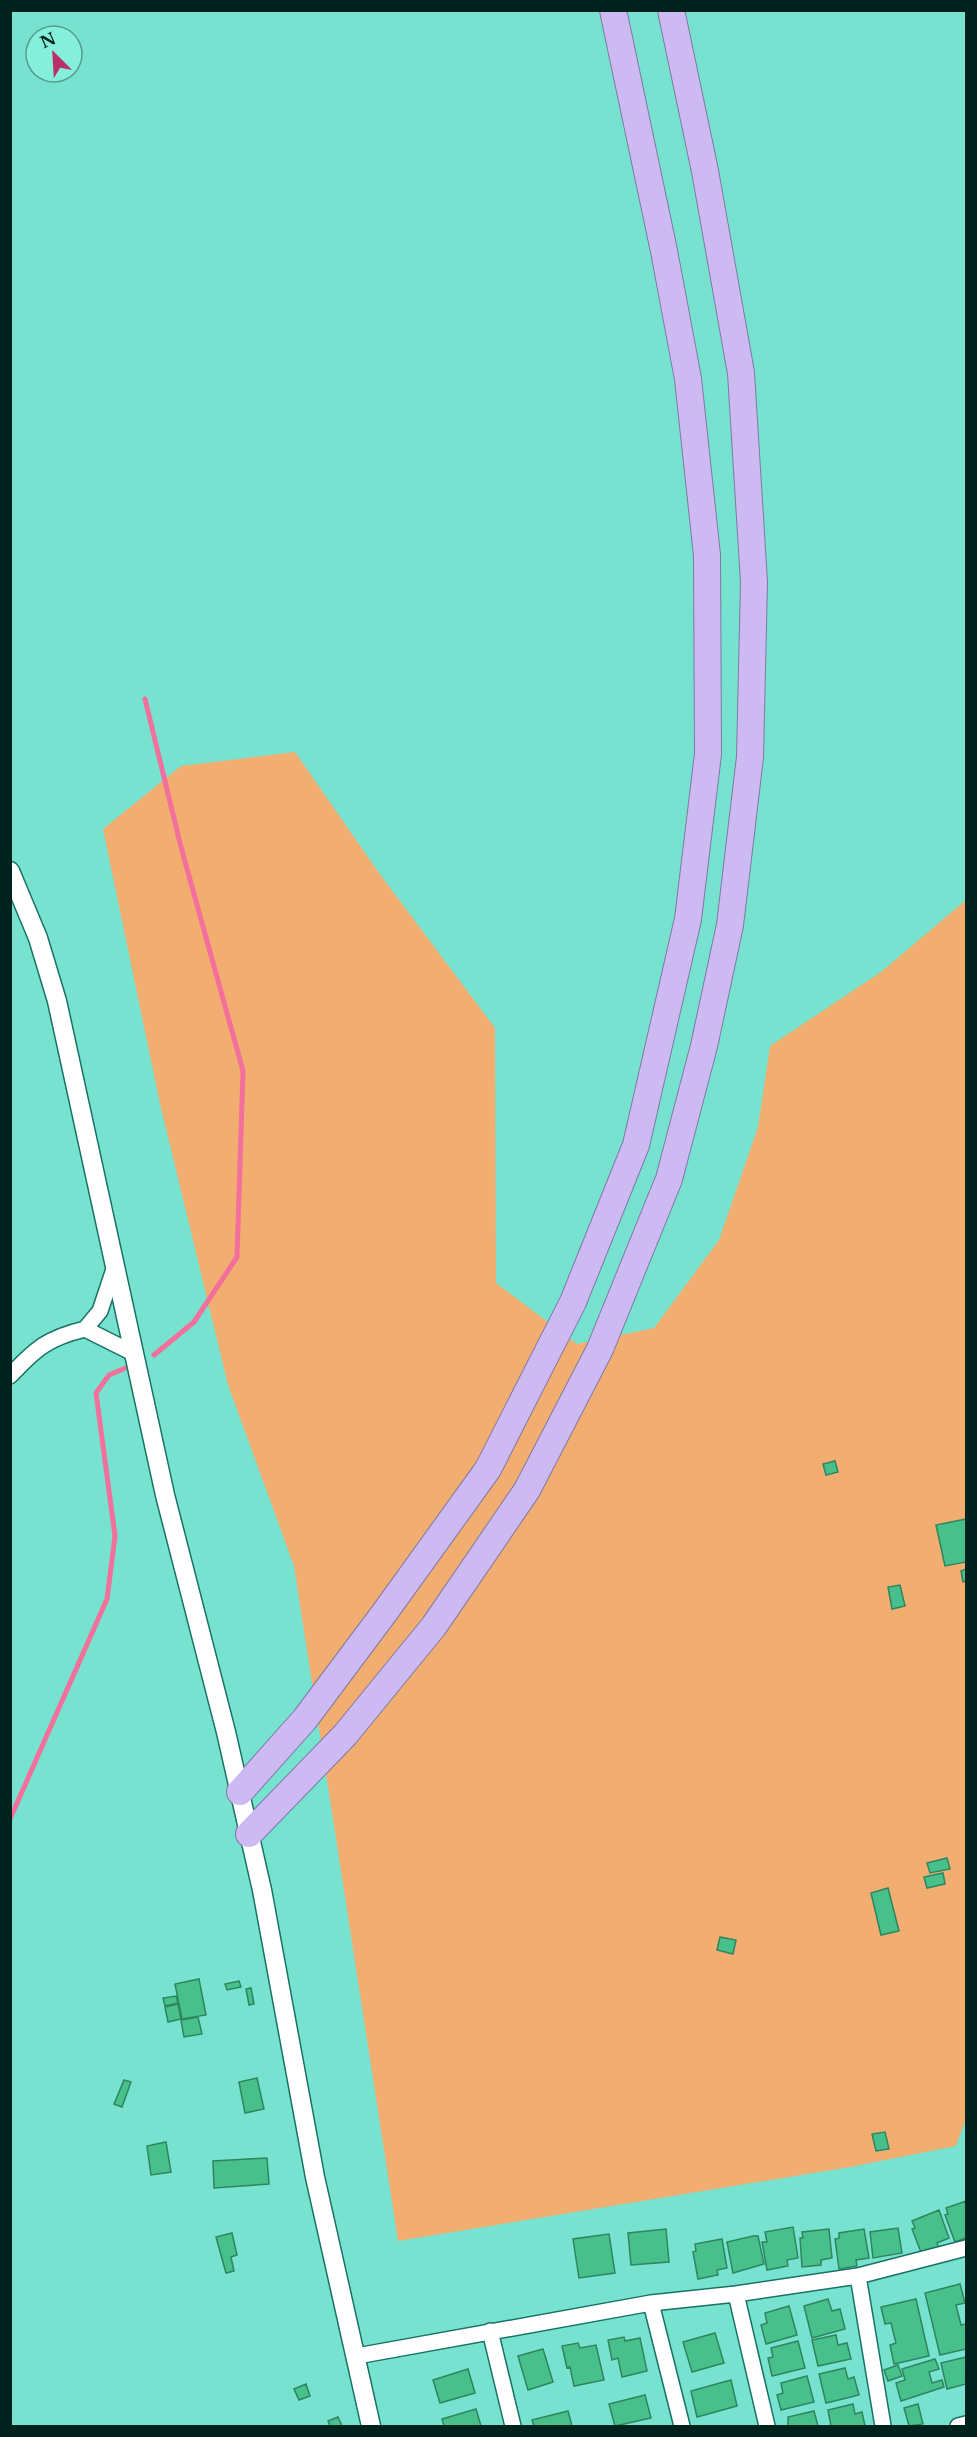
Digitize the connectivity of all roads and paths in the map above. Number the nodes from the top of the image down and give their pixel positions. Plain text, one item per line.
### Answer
1 (613, 10) edge
2 (672, 10) edge
3 (10, 871) edge
4 (114, 1269) junction
5 (85, 1329) junction
6 (133, 1353) junction
7 (10, 1376) edge
8 (240, 1792) junction
9 (249, 1834) junction
10 (966, 2248) edge
11 (858, 2276) junction
12 (736, 2294) junction
13 (651, 2303) junction
14 (490, 2331) junction
15 (357, 2356) junction
16 (966, 2424) edge
17 (372, 2427) edge
18 (513, 2427) edge
19 (682, 2427) edge
20 (767, 2427) edge
21 (884, 2427) edge
22 (958, 2427) edge

1 - 8 highway
2 - 9 highway
3 - 4 street
4 - 5 street
4 - 6 street
5 - 6 street
5 - 7 street
6 - 8 street
8 - 9 street
9 - 15 street
10 - 11 street
11 - 12 street
11 - 21 street
12 - 13 street
12 - 20 street
13 - 14 street
13 - 19 street
14 - 15 street
14 - 18 street
15 - 17 street
16 - 22 street

